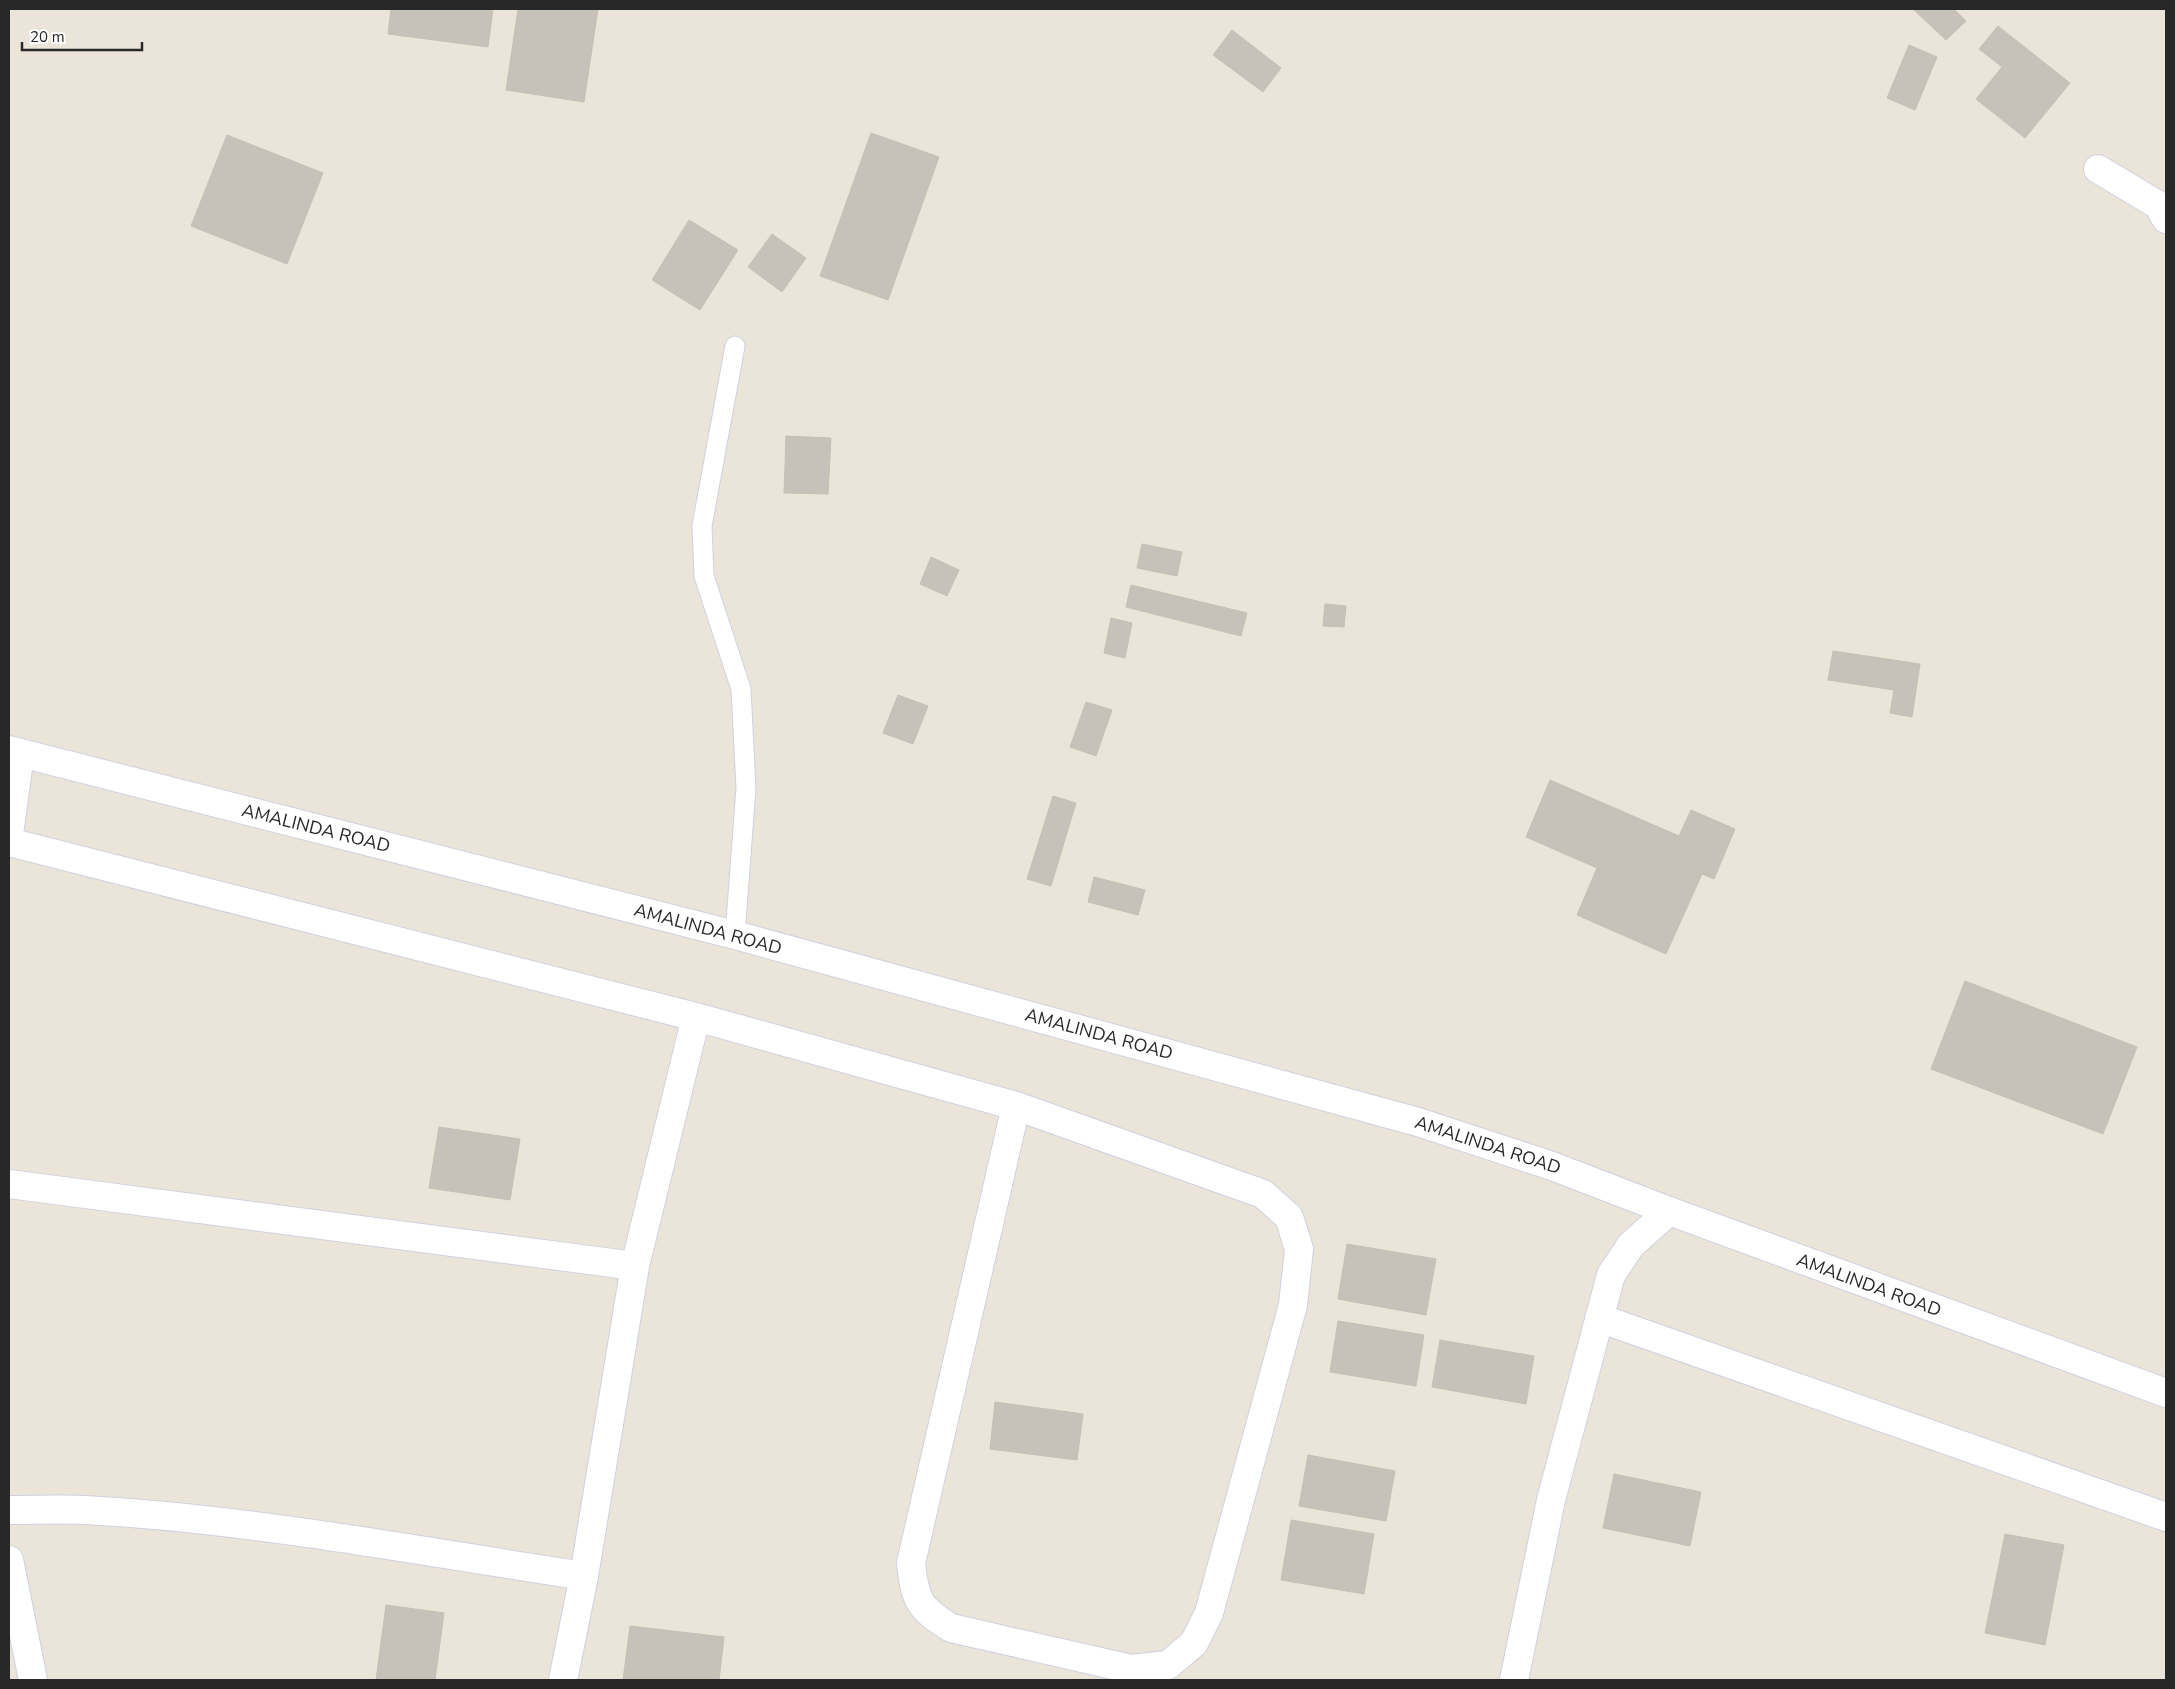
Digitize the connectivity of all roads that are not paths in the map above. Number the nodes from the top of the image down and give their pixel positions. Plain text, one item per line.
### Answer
1 (2098, 169) dead end
2 (2166, 219) edge
3 (734, 346) dead end
4 (14, 752) edge
5 (9, 834) edge
6 (9, 842) edge
7 (735, 935) junction
8 (696, 1017) junction
9 (1016, 1106) junction
10 (9, 1184) edge
11 (1669, 1211) junction
12 (635, 1266) junction
13 (1598, 1318) junction
14 (2166, 1393) edge
15 (9, 1510) edge
16 (2166, 1517) edge
17 (9, 1560) edge
18 (584, 1576) junction
19 (33, 1680) edge
20 (563, 1680) edge
21 (1514, 1680) edge

1 - 2 street
3 - 7 lane
4 - 5 street
4 - 7 street, AMALINDA ROAD
6 - 8 street
7 - 11 street, AMALINDA ROAD
8 - 9 street
8 - 12 street
9 - 9 street
10 - 12 street
11 - 13 street
11 - 14 street, AMALINDA ROAD
12 - 18 street
13 - 16 street
13 - 21 street
15 - 18 street
17 - 19 street
18 - 20 street

